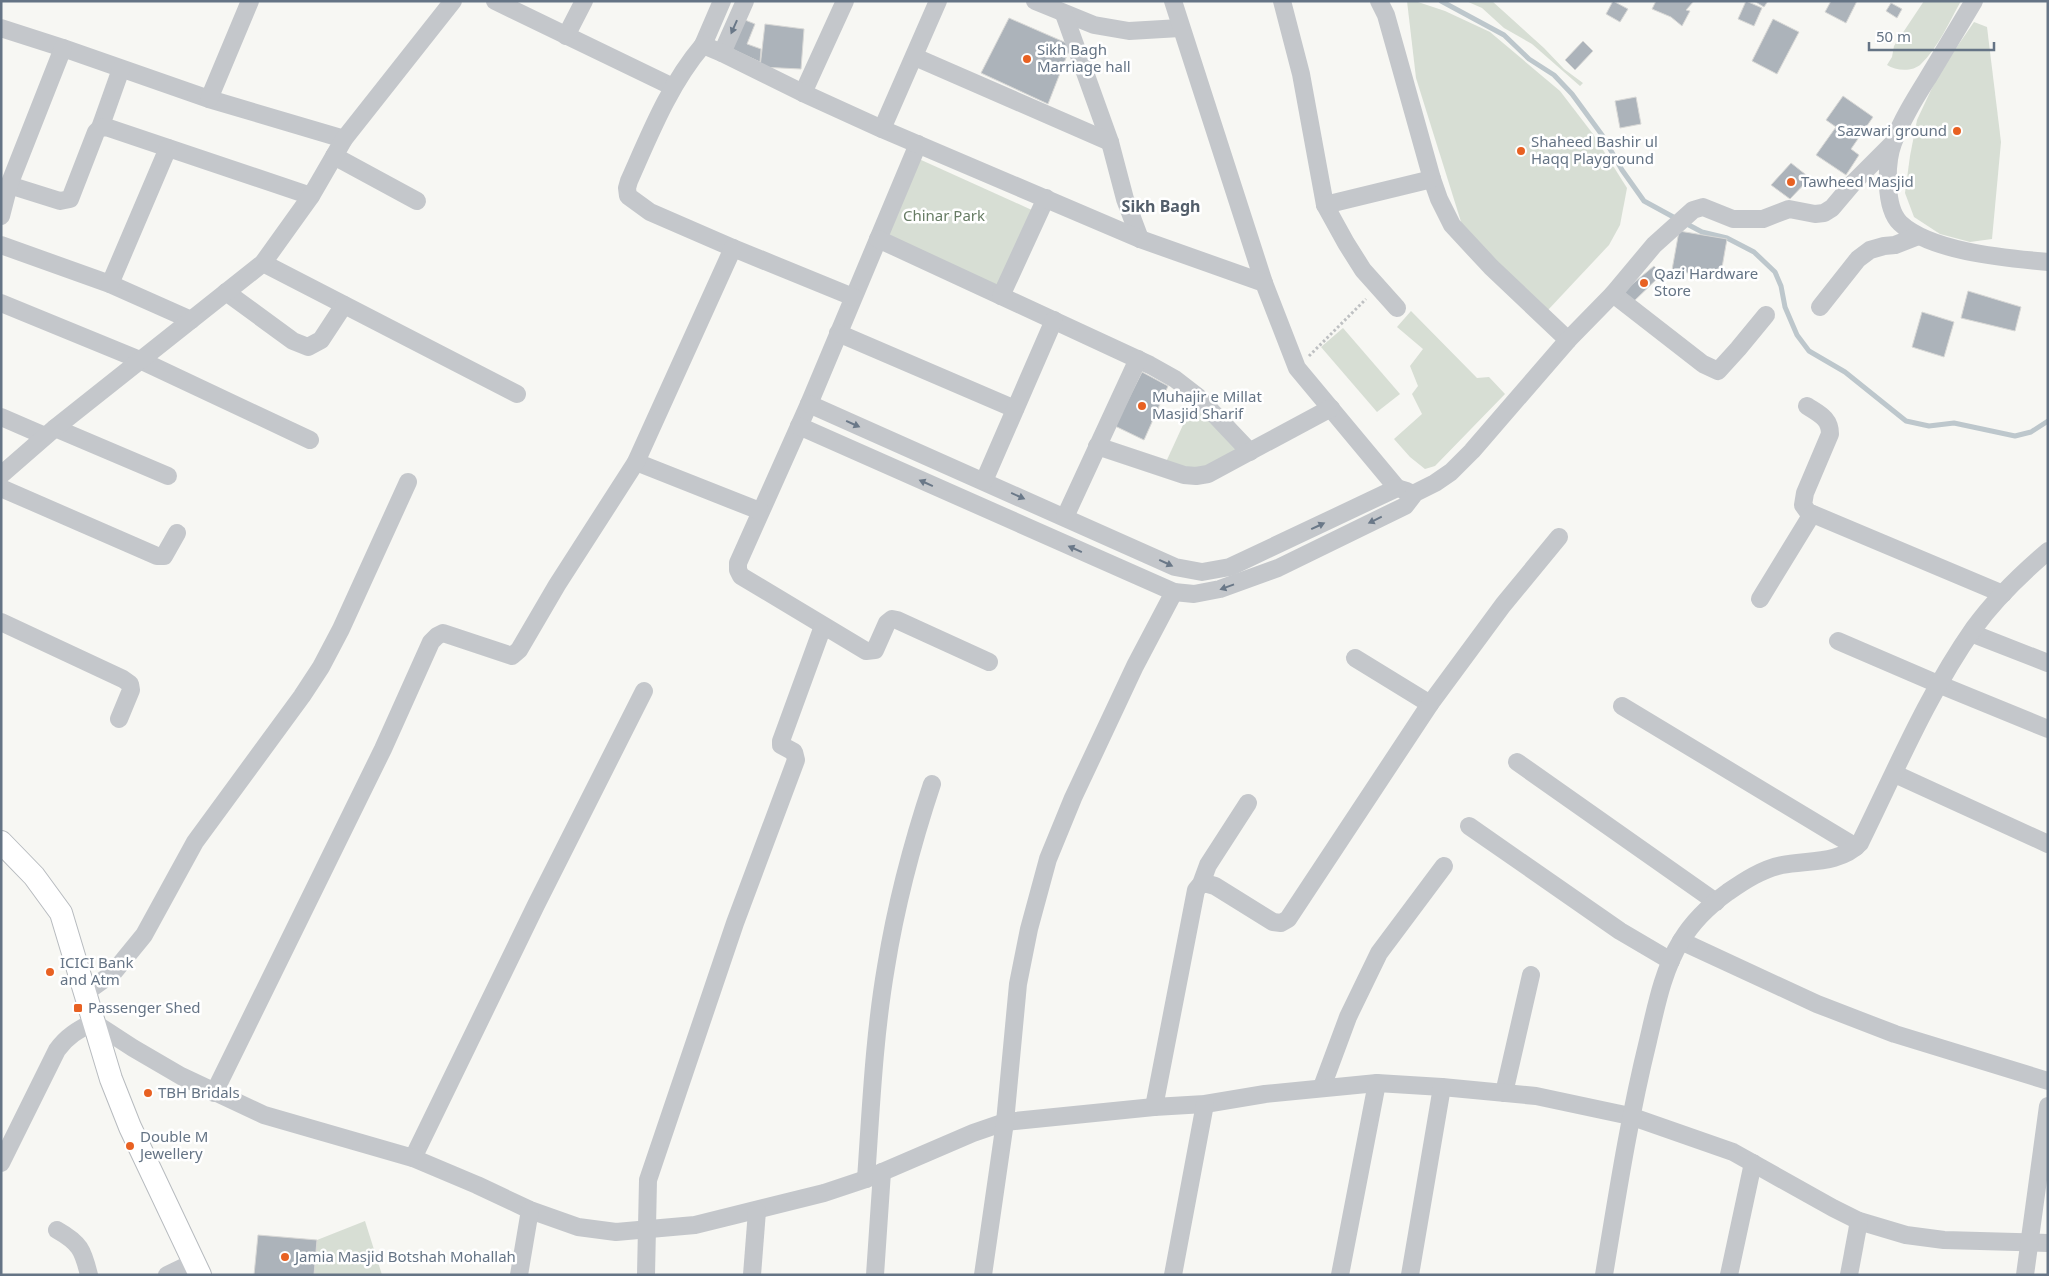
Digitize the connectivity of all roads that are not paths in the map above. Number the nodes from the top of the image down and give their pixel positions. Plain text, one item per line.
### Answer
1 (250, 1) edge
2 (453, 1) edge
3 (495, 1) edge
4 (584, 1) edge
5 (722, 1) edge
6 (745, 1) edge
7 (845, 1) edge
8 (938, 1) edge
9 (1035, 1) edge
10 (1173, 1) edge
11 (1282, 1) edge
12 (1379, 1) edge
13 (1974, 1) edge
14 (1064, 14) junction
15 (1, 28) edge
16 (1180, 28) junction
17 (566, 36) junction
18 (703, 45) junction
19 (64, 48) junction
20 (722, 53) junction
21 (915, 57) junction
22 (121, 69) junction
23 (672, 87) junction
24 (803, 93) junction
25 (209, 99) junction
26 (100, 128) junction
27 (882, 129) junction
28 (344, 139) junction
29 (1110, 142) junction
30 (918, 144) junction
31 (1892, 144) junction
32 (168, 148) junction
33 (334, 156) junction
34 (1432, 179) junction
35 (9, 185) junction
36 (311, 196) junction
37 (1046, 198) junction
38 (417, 201) dead end
39 (1325, 205) junction
40 (1, 216) edge
41 (1918, 236) junction
42 (878, 239) junction
43 (1140, 239) junction
44 (1, 245) edge
45 (733, 248) junction
46 (2048, 262) edge
47 (263, 263) junction
48 (1264, 283) junction
49 (110, 284) junction
50 (226, 292) junction
51 (1613, 294) junction
52 (1001, 296) junction
53 (853, 297) junction
54 (1, 303) edge
55 (344, 305) junction
56 (1820, 307) dead end
57 (1397, 308) dead end
58 (1766, 314) dead end
59 (191, 320) junction
60 (1054, 320) junction
61 (838, 333) junction
62 (1568, 340) junction
63 (1138, 359) junction
64 (140, 360) junction
65 (518, 394) dead end
66 (809, 404) junction
67 (1807, 406) dead end
68 (1331, 408) junction
69 (1014, 409) junction
70 (1, 417) edge
71 (799, 426) junction
72 (50, 432) junction
73 (310, 440) dead end
74 (1097, 446) junction
75 (1250, 452) junction
76 (636, 462) junction
77 (1, 475) edge
78 (168, 476) dead end
79 (984, 481) junction
80 (408, 482) dead end
81 (1, 488) edge
82 (1397, 488) junction
83 (1415, 493) junction
84 (760, 511) junction
85 (1812, 514) junction
86 (1065, 517) junction
87 (177, 533) dead end
88 (1559, 537) dead end
89 (2048, 551) edge
90 (1174, 592) junction
91 (2003, 594) junction
92 (1760, 599) dead end
93 (1, 622) edge
94 (823, 626) junction
95 (1971, 633) junction
96 (1838, 641) dead end
97 (1355, 658) dead end
98 (989, 662) dead end
99 (2048, 663) edge
100 (1938, 684) junction
101 (644, 691) dead end
102 (1430, 704) junction
103 (1622, 706) dead end
104 (119, 719) dead end
105 (2048, 728) edge
106 (1517, 762) dead end
107 (1895, 774) junction
108 (932, 784) dead end
109 (1248, 802) dead end
110 (1469, 826) dead end
111 (1, 842) edge
112 (2048, 844) edge
113 (1856, 848) junction
114 (1444, 866) dead end
115 (1201, 884) junction
116 (1716, 902) junction
117 (1681, 941) junction
118 (1671, 961) junction
119 (1531, 975) dead end
120 (85, 993) junction
121 (93, 1022) junction
122 (2048, 1081) edge
123 (1377, 1083) junction
124 (1322, 1087) junction
125 (1442, 1087) junction
126 (214, 1093) junction
127 (1504, 1093) junction
128 (1205, 1104) junction
129 (2048, 1106) edge
130 (1154, 1107) junction
131 (1630, 1116) junction
132 (1006, 1122) junction
133 (413, 1158) junction
134 (1, 1163) edge
135 (1753, 1164) junction
136 (874, 1175) junction
137 (530, 1210) junction
138 (757, 1211) junction
139 (1860, 1220) junction
140 (57, 1230) dead end
141 (648, 1230) junction
142 (2029, 1242) junction
143 (2048, 1243) edge
144 (197, 1268) edge
145 (89, 1275) edge
146 (167, 1275) edge
147 (519, 1275) edge
148 (646, 1275) edge
149 (752, 1275) edge
150 (875, 1275) edge
151 (983, 1275) edge
152 (1173, 1275) edge
153 (1340, 1275) edge
154 (1410, 1275) edge
155 (1604, 1275) edge
156 (1729, 1275) edge
157 (1849, 1275) edge
158 (2024, 1275) edge

1 - 25 street
2 - 28 street
3 - 17 street
4 - 17 street
5 - 18 street
6 -> 20 street
7 - 24 street
8 - 21 street
9 - 14 street
10 - 16 street
11 - 39 street
12 - 34 street
13 - 31 street
14 - 16 street
14 - 29 street
15 - 19 street
16 - 48 street
17 - 23 street
18 - 20 street
18 - 23 street
19 - 22 street
19 - 35 street
20 - 24 street
21 - 27 street
21 - 29 street
22 - 25 street
22 - 26 street
23 - 45 street
24 - 27 street
25 - 28 street
26 - 32 street
26 - 35 street
27 - 30 street
28 - 33 street
29 - 43 street
30 - 37 street
30 - 42 street
31 - 41 street
31 - 51 street
32 - 36 street
32 - 49 street
33 - 36 street
33 - 38 street
34 - 39 street
34 - 62 street
35 - 40 street
36 - 47 street
37 - 43 street
37 - 52 street
39 - 57 street
41 - 46 street
41 - 56 street
42 - 52 street
42 - 53 street
43 - 48 street
44 - 49 street
45 - 53 street
45 - 76 street
47 - 50 street
47 - 55 street
48 - 68 street
49 - 59 street
50 - 55 street
50 - 59 street
51 - 58 street
51 - 62 street
52 - 60 street
53 - 61 street
54 - 64 street
55 - 65 street
59 - 64 street
60 - 63 street
60 - 69 street
61 - 66 street
61 - 69 street
62 - 83 street
63 - 74 street
63 - 75 street
64 - 72 street
64 - 73 street
66 - 71 street
66 -> 79 street
67 - 85 street
68 - 75 street
68 - 82 street
69 - 79 street
70 - 72 street
71 - 84 street
90 -> 71 street
72 - 77 street
72 - 78 street
74 - 75 street
74 - 86 street
76 - 84 street
76 - 126 street
79 -> 86 street
80 - 120 street
81 - 87 street
82 - 83 street
86 -> 82 street
83 -> 90 street
84 - 94 street
85 - 91 street
85 - 92 street
88 - 102 street
89 - 91 street
90 - 132 street
91 - 95 street
93 - 104 street
94 - 98 street
94 - 141 street
95 - 99 street
95 - 100 street
96 - 100 street
97 - 102 street
100 - 105 street
100 - 107 street
101 - 133 street
102 - 115 street
103 - 113 street
106 - 116 street
107 - 112 street
107 - 113 street
108 - 136 street
109 - 115 street
110 - 118 street
111 - 120 main road
113 - 116 street
114 - 124 street
115 - 130 street
116 - 117 street
117 - 118 street
117 - 122 street
118 - 131 street
119 - 127 street
120 - 121 main road
121 - 126 street
121 - 134 street
121 - 144 main road
123 - 124 street
123 - 125 street
123 - 153 street
124 - 128 street
125 - 127 street
125 - 154 street
126 - 133 street
127 - 131 street
128 - 130 street
128 - 152 street
129 - 142 street
130 - 132 street
131 - 135 street
131 - 155 street
132 - 136 street
132 - 151 street
133 - 137 street
135 - 139 street
135 - 156 street
136 - 138 street
136 - 150 street
137 - 141 street
137 - 147 street
138 - 141 street
138 - 149 street
139 - 142 street
139 - 157 street
140 - 145 street
141 - 148 street
142 - 143 street
142 - 158 street
144 - 146 street

